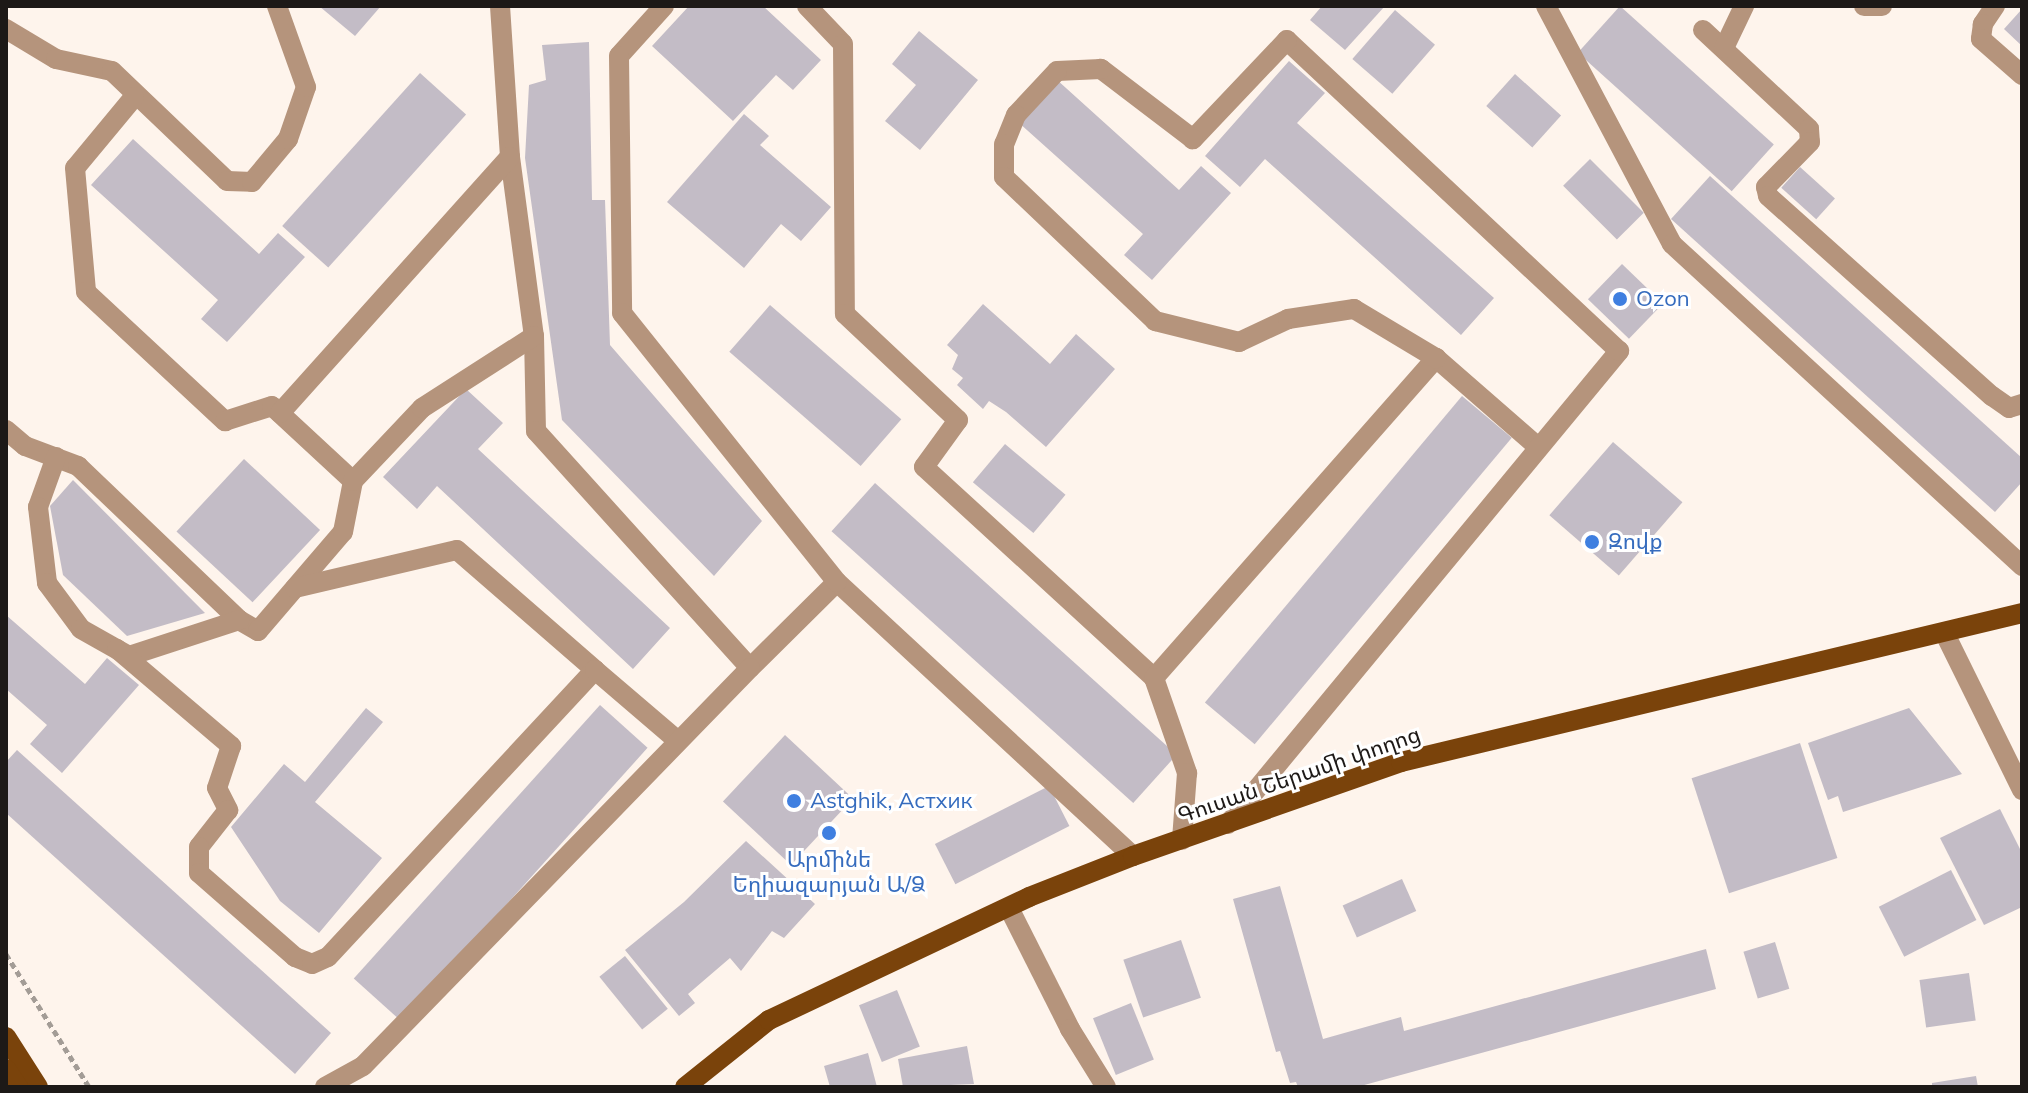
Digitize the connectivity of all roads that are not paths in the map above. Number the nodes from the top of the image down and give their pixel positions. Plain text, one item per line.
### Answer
1 (277, 6) edge
2 (500, 6) edge
3 (664, 6) edge
4 (807, 6) edge
5 (1546, 6) edge
6 (1744, 6) edge
7 (1864, 6) edge
8 (1882, 6) edge
9 (1995, 6) edge
10 (6, 29) edge
11 (1703, 30) dead end
12 (1724, 48) junction
13 (2022, 75) edge
14 (134, 97) junction
15 (510, 157) junction
16 (534, 336) junction
17 (1436, 358) junction
18 (2022, 404) edge
19 (280, 413) junction
20 (6, 430) edge
21 (1538, 447) junction
22 (56, 457) junction
23 (353, 481) junction
24 (2022, 566) edge
25 (837, 582) junction
26 (295, 588) junction
27 (2022, 613) edge
28 (239, 620) junction
29 (1945, 634) junction
30 (117, 649) junction
31 (750, 668) junction
32 (595, 670) junction
33 (1154, 678) junction
34 (678, 741) junction
35 (2022, 790) edge
36 (1228, 824) junction
37 (1182, 840) junction
38 (1133, 856) junction
39 (1009, 908) junction
40 (6, 1037) edge
41 (6, 1069) edge
42 (18, 1087) edge
43 (38, 1087) edge
44 (325, 1087) edge
45 (685, 1087) edge
46 (1106, 1087) edge

1 - 14 street
2 - 15 street
3 - 25 street
4 - 33 street
5 - 24 street
6 - 12 street
7 - 8 street
9 - 13 street
10 - 14 street
11 - 12 street
12 - 18 street
14 - 19 street
15 - 16 street
15 - 19 street
16 - 23 street
16 - 31 street
17 - 21 street
17 - 21 street
17 - 33 street
19 - 23 street
20 - 22 street
21 - 36 street
22 - 28 street
22 - 30 street
23 - 26 street
25 - 31 street
25 - 38 street
26 - 28 street
26 - 32 street
27 - 29 main road, Գուսան Շերամի փողոց
28 - 30 street
29 - 35 street
29 - 36 main road, Գուսան Շերամի փողոց
30 - 32 street
31 - 34 street
32 - 34 street
33 - 37 street
34 - 44 street
36 - 37 main road, Գուսան Շերամի փողոց
37 - 38 main road, Գուսան Շերամի փողոց
38 - 39 main road, Գուսան Շերամի փողոց
39 - 45 main road, Գուսան Շերամի փողոց
39 - 46 street
40 - 43 main road
41 - 42 main road

